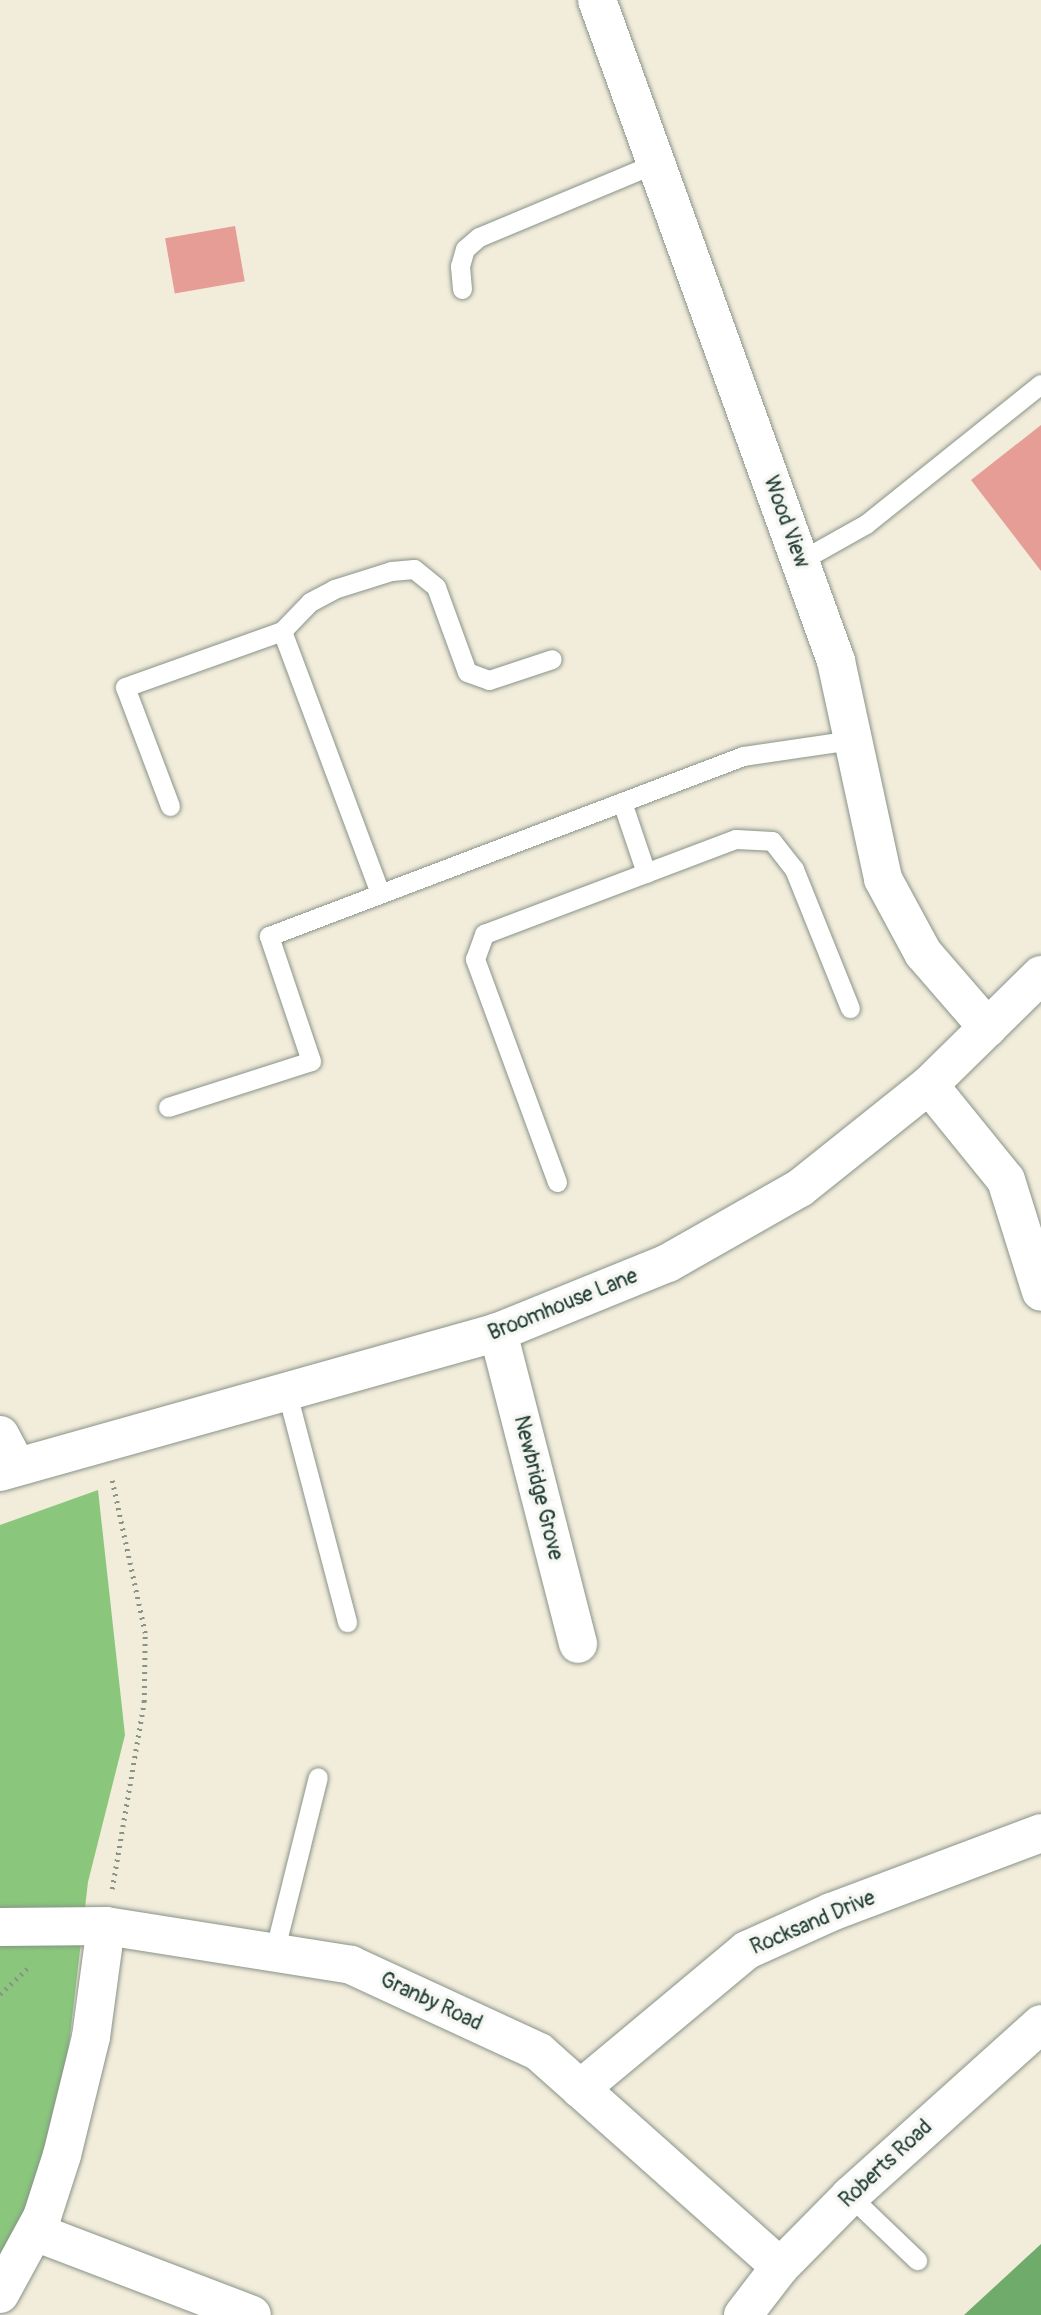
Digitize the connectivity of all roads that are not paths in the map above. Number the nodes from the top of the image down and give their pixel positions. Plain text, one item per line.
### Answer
1 (597, 0) edge
2 (656, 163) junction
3 (462, 289) dead end
4 (1041, 384) edge
5 (800, 561) junction
6 (282, 631) junction
7 (552, 659) dead end
8 (852, 740) junction
9 (622, 802) junction
10 (170, 806) dead end
11 (646, 873) junction
12 (380, 893) junction
13 (1041, 975) edge
14 (850, 1007) dead end
15 (989, 1028) junction
16 (929, 1085) junction
17 (169, 1107) dead end
18 (557, 1182) dead end
19 (1041, 1292) edge
20 (498, 1332) junction
21 (286, 1393) junction
22 (6, 1458) edge
23 (347, 1622) dead end
24 (578, 1644) dead end
25 (318, 1777) dead end
26 (1041, 1833) edge
27 (106, 1926) junction
28 (0, 1927) edge
29 (274, 1953) junction
30 (1041, 2024) edge
31 (580, 2089) junction
32 (850, 2196) junction
33 (34, 2232) junction
34 (917, 2260) dead end
35 (780, 2267) junction
36 (0, 2294) edge
37 (252, 2315) edge
38 (743, 2315) edge

1 - 2 street, Wood View
2 - 3 lane
2 - 5 street, Wood View
4 - 5 lane
5 - 8 street, Wood View
6 - 7 lane
6 - 10 lane
6 - 12 lane
8 - 9 lane
8 - 15 street, Wood View
9 - 11 lane
9 - 12 lane
11 - 14 lane
11 - 18 lane
12 - 17 lane
13 - 15 street, Broomhouse Lane
15 - 16 street, Broomhouse Lane
16 - 19 street
16 - 20 street, Broomhouse Lane
20 - 21 street, Broomhouse Lane
20 - 24 street, Newbridge Grove
21 - 22 street, Broomhouse Lane
21 - 23 lane
25 - 29 lane
26 - 31 street, Rocksand Drive
27 - 28 street, Granby Road
27 - 29 street, Granby Road
27 - 33 street
29 - 31 street, Granby Road
30 - 32 street, Roberts Road
31 - 35 street, Granby Road
32 - 34 lane
32 - 35 street, Roberts Road
33 - 36 street
33 - 37 street
35 - 38 street, Roberts Road

